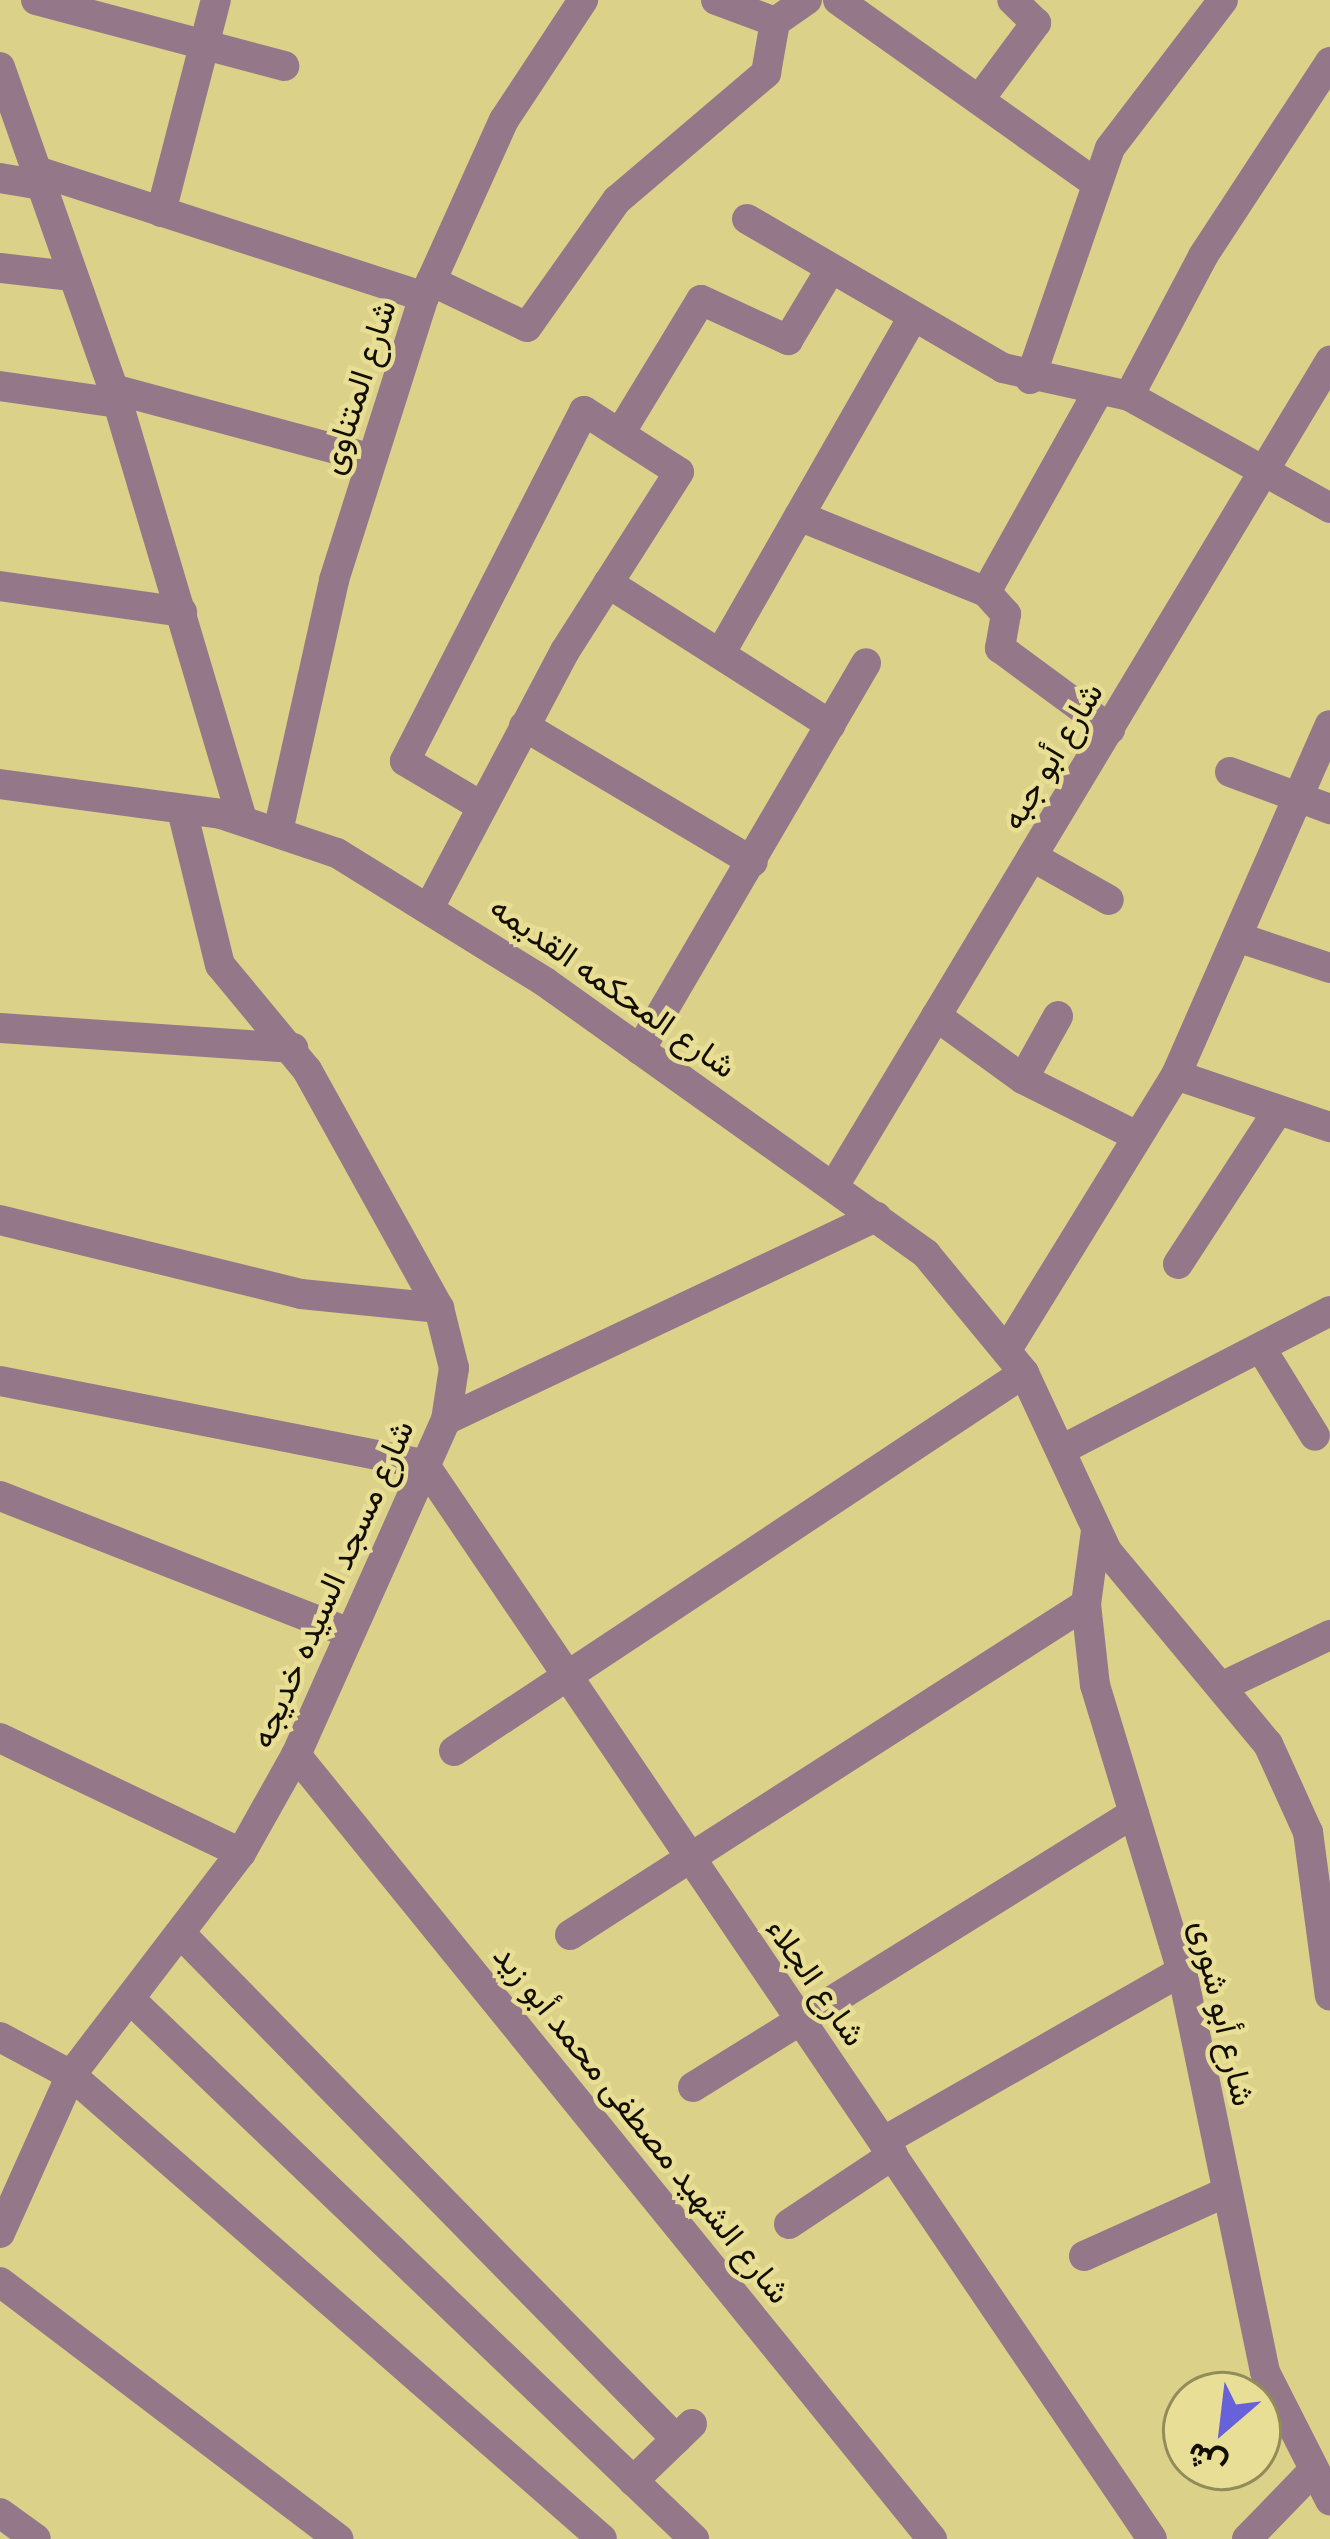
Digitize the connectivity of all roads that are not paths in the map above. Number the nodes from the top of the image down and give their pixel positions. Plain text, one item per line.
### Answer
1 (36, 0) edge
2 (215, 0) edge
3 (583, 0) edge
4 (716, 0) edge
5 (807, 0) edge
6 (838, 0) edge
7 (1012, 0) edge
8 (1223, 0) edge
9 (776, 22) junction
10 (204, 45) junction
11 (1330, 62) edge
12 (284, 66) dead end
13 (0, 68) edge
14 (979, 100) junction
15 (7, 105) edge
16 (0, 178) edge
17 (39, 178) junction
18 (1094, 182) junction
19 (160, 212) junction
20 (747, 219) dead end
21 (0, 268) edge
22 (70, 275) junction
23 (827, 275) junction
24 (428, 289) junction
25 (912, 319) junction
26 (1330, 361) edge
27 (1030, 380) junction
28 (0, 386) edge
29 (1098, 392) junction
30 (115, 396) junction
31 (1129, 396) junction
32 (622, 430) junction
33 (372, 459) junction
34 (1265, 470) junction
35 (1330, 508) edge
36 (799, 516) junction
37 (608, 583) junction
38 (0, 586) edge
39 (986, 592) junction
40 (182, 612) junction
41 (720, 653) junction
42 (866, 663) dead end
43 (831, 725) junction
44 (1330, 725) edge
45 (524, 726) junction
46 (1110, 730) junction
47 (1229, 772) dead end
48 (0, 784) edge
49 (1298, 800) junction
50 (481, 806) junction
51 (1330, 809) edge
52 (182, 810) junction
53 (242, 819) junction
54 (279, 827) junction
55 (1033, 856) junction
56 (753, 862) junction
57 (1109, 901) dead end
58 (430, 906) junction
59 (1240, 938) junction
60 (1330, 968) edge
61 (936, 1016) junction
62 (1058, 1016) dead end
63 (0, 1028) edge
64 (292, 1048) junction
65 (640, 1050) junction
66 (1176, 1075) junction
67 (1023, 1079) junction
68 (1277, 1112) junction
69 (1330, 1127) edge
70 (1137, 1136) junction
71 (833, 1186) junction
72 (876, 1217) junction
73 (0, 1220) edge
74 (1178, 1264) dead end
75 (439, 1308) junction
76 (1330, 1311) edge
77 (1264, 1353) junction
78 (1016, 1360) junction
79 (0, 1381) edge
80 (446, 1420) junction
81 (1315, 1436) dead end
82 (1063, 1449) junction
83 (424, 1465) junction
84 (0, 1496) edge
85 (1096, 1532) junction
86 (1086, 1604) junction
87 (345, 1631) junction
88 (1330, 1635) edge
89 (566, 1673) junction
90 (1223, 1686) junction
91 (5, 1751) edge
92 (454, 1751) dead end
93 (296, 1755) junction
94 (1134, 1813) junction
95 (241, 1852) junction
96 (688, 1860) junction
97 (180, 1933) junction
98 (570, 1935) dead end
99 (1181, 1971) junction
100 (1330, 1996) edge
101 (130, 1999) junction
102 (796, 2018) junction
103 (0, 2037) edge
104 (71, 2075) junction
105 (693, 2087) dead end
106 (889, 2148) junction
107 (1224, 2193) junction
108 (789, 2224) dead end
109 (0, 2234) edge
110 (1084, 2256) dead end
111 (0, 2282) edge
112 (1313, 2471) junction
113 (633, 2481) junction
114 (1330, 2500) edge
115 (0, 2513) edge
116 (36, 2539) edge
117 (339, 2539) edge
118 (602, 2539) edge
119 (694, 2539) edge
120 (932, 2539) edge
121 (1152, 2539) edge
122 (1247, 2539) edge

1 - 10 street
2 - 10 street
3 - 24 street, شارع المتناوى
4 - 9 street
5 - 9 street
6 - 14 street
7 - 14 street
8 - 18 street
9 - 24 street
10 - 12 street
10 - 19 street
11 - 31 street
13 - 15 street
14 - 18 street
15 - 17 street
16 - 17 street
17 - 19 street
17 - 22 street
18 - 27 street
19 - 24 street
20 - 23 street
21 - 22 street
22 - 30 street
23 - 25 street
23 - 32 street
24 - 33 street, شارع المتناوى
25 - 27 street
25 - 36 street
26 - 34 street, شارع أبو جبه
27 - 29 street
28 - 30 street
29 - 31 street
29 - 39 street
30 - 33 street
30 - 40 street
31 - 34 street
32 - 37 street
32 - 50 street
33 - 54 street, شارع المتناوى
34 - 35 street
34 - 46 street, شارع أبو جبه
36 - 39 street
36 - 41 street
37 - 41 street
37 - 45 street
38 - 40 street
39 - 46 street
40 - 53 street
41 - 43 street
42 - 43 street
43 - 56 street
44 - 49 street
45 - 50 street
45 - 56 street
46 - 55 street, شارع أبو جبه
47 - 49 street
48 - 52 street, شارع المحكمه القديمه
49 - 51 street
49 - 59 street
50 - 58 street
52 - 53 street, شارع المحكمه القديمه
52 - 64 street, شارع مسجد السيده خديجه
53 - 54 street, شارع المحكمه القديمه
54 - 58 street, شارع المحكمه القديمه
55 - 57 street
55 - 61 street, شارع أبو جبه
56 - 65 street
58 - 65 street, شارع المحكمه القديمه
59 - 60 street
59 - 66 street
61 - 67 street
61 - 71 street, شارع أبو جبه
62 - 67 street
63 - 64 street
64 - 75 street, شارع مسجد السيده خديجه
65 - 71 street, شارع المحكمه القديمه
66 - 68 street
66 - 70 street
67 - 70 street
68 - 69 street
68 - 74 street
70 - 78 street
71 - 72 street, شارع المحكمه القديمه
72 - 78 street, شارع المحكمه القديمه
72 - 80 street
73 - 75 street
75 - 80 street, شارع مسجد السيده خديجه
76 - 77 street
77 - 81 street
77 - 82 street
78 - 82 street, شارع المحكمه القديمه
78 - 89 street
79 - 83 street
80 - 83 street, شارع مسجد السيده خديجه
82 - 85 street, شارع المحكمه القديمه
83 - 87 street, شارع مسجد السيده خديجه
83 - 89 street, شارع الجلاء
84 - 87 street
85 - 86 street, شارع أبو شورى
85 - 90 street
86 - 94 street, شارع أبو شورى
86 - 96 street
87 - 93 street, شارع مسجد السيده خديجه
88 - 90 street
89 - 92 street
89 - 96 street, شارع الجلاء
90 - 100 street
91 - 95 street
93 - 95 street, شارع مسجد السيده خديجه
93 - 120 street, شارع الشهيد مصطفى محمد أبو زيد
94 - 99 street, شارع أبو شورى
94 - 102 street
95 - 97 street, شارع مسجد السيده خديجه
96 - 98 street
96 - 102 street, شارع الجلاء
97 - 101 street, شارع مسجد السيده خديجه
97 - 113 street
99 - 106 street
99 - 107 street, شارع أبو شورى
101 - 104 street, شارع مسجد السيده خديجه
101 - 113 street
102 - 105 street
102 - 106 street, شارع الجلاء
103 - 104 street
104 - 109 street, شارع مسجد السيده خديجه
104 - 118 street
106 - 108 street
106 - 121 street, شارع الجلاء
107 - 110 street
107 - 112 street, شارع أبو شورى
111 - 117 street
112 - 114 street, شارع أبو شورى
112 - 122 street
113 - 119 street
115 - 116 street

